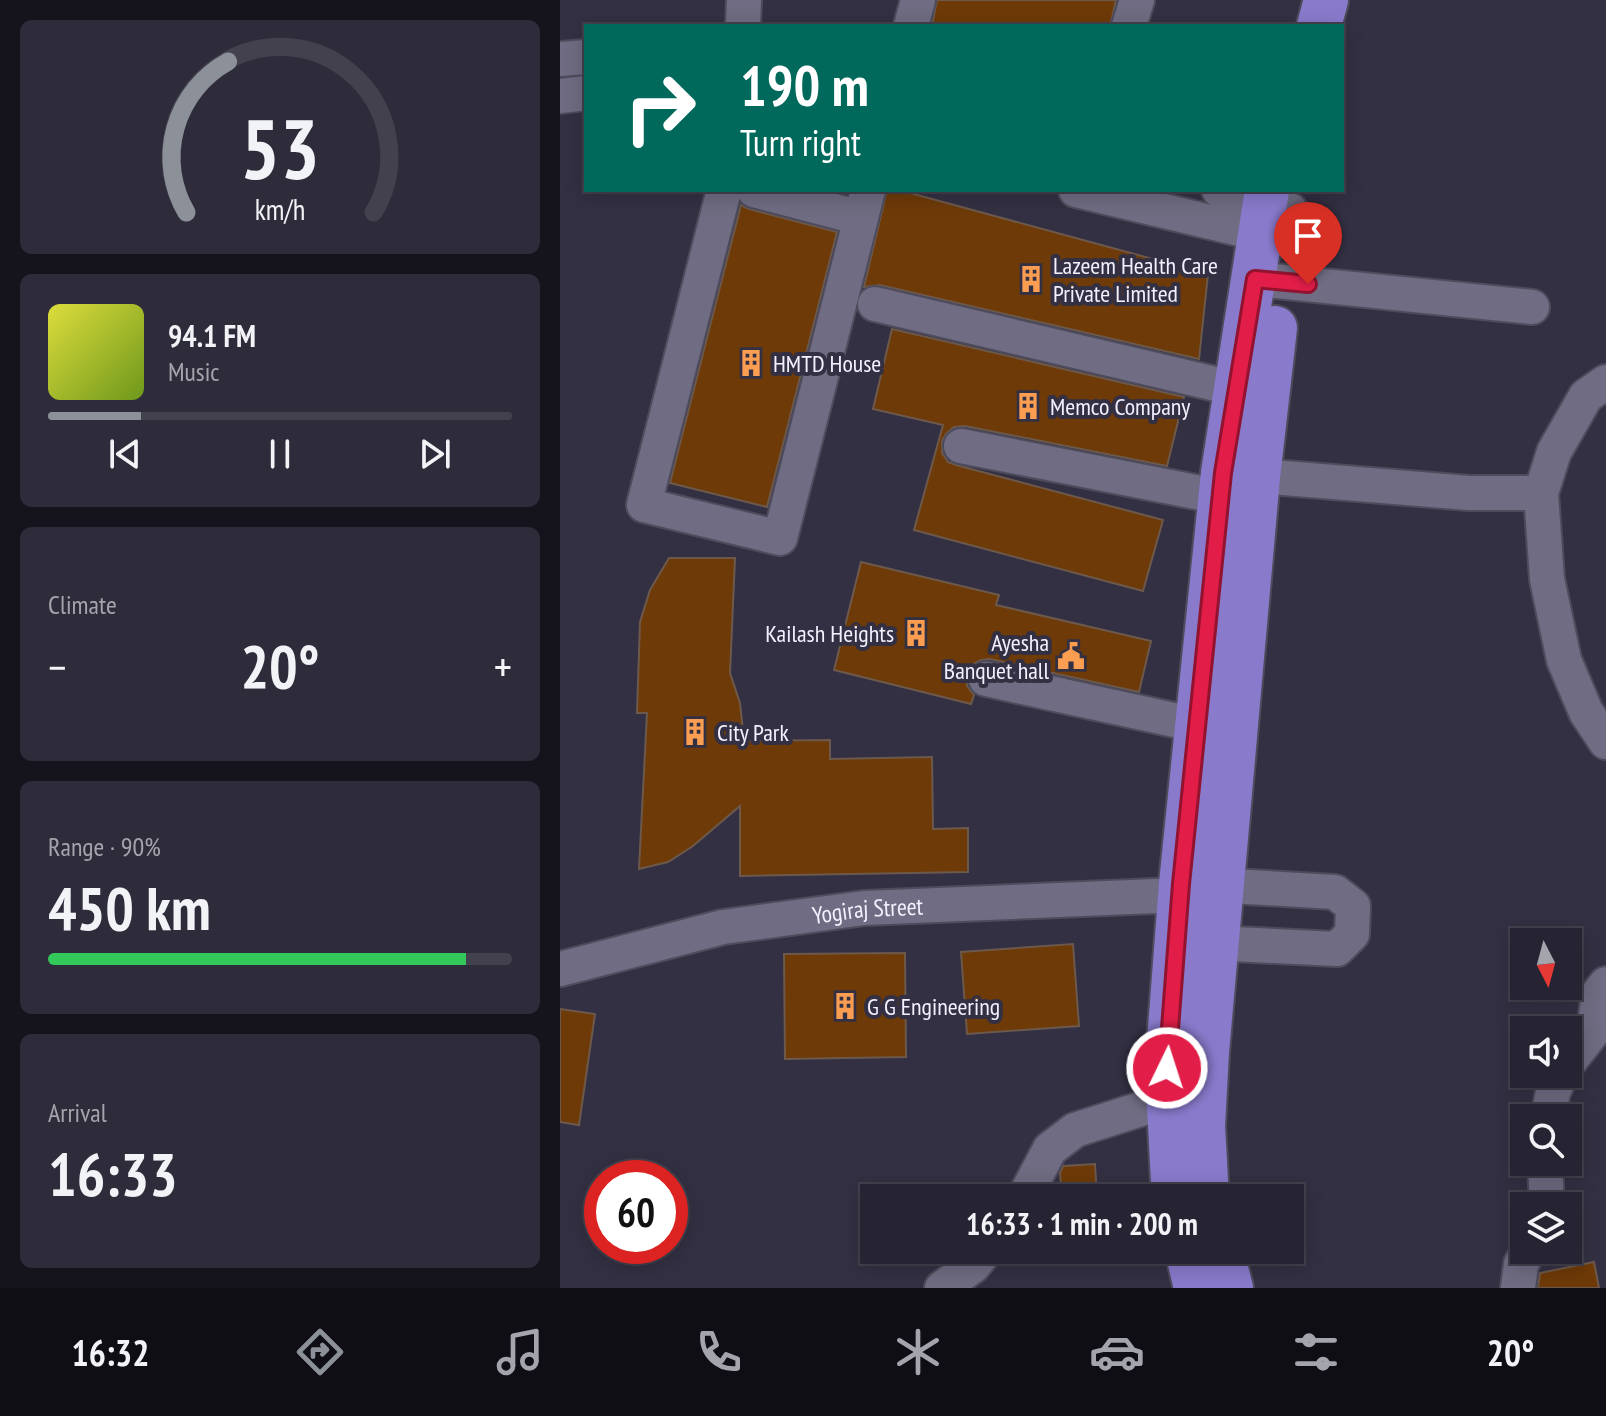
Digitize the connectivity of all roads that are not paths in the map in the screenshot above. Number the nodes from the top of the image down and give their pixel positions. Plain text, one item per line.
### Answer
1 (744, 0) edge
2 (918, 0) edge
3 (1137, 0) edge
4 (1299, 0) edge
5 (1326, 0) edge
6 (743, 24) edge
7 (912, 24) edge
8 (1130, 24) edge
9 (1293, 24) edge
10 (1320, 24) edge
11 (584, 57) edge
12 (560, 59) edge
13 (584, 93) edge
14 (560, 96) edge
15 (723, 192) edge
16 (770, 192) edge
17 (1086, 192) edge
18 (1222, 192) edge
19 (865, 204) edge
20 (1275, 228) edge
21 (875, 304) dead end
22 (1532, 307) dead end
23 (1606, 382) edge
24 (1237, 389) junction
25 (961, 446) dead end
26 (1234, 482) junction
27 (1541, 493) junction
28 (986, 679) dead end
29 (1197, 725) junction
30 (1606, 742) edge
31 (1194, 888) junction
32 (1196, 942) junction
33 (560, 969) edge
34 (1606, 984) edge
35 (1582, 1045) edge
36 (1169, 1100) junction
37 (1031, 1184) edge
38 (1173, 1184) edge
39 (1205, 1184) edge
40 (975, 1264) edge
41 (1190, 1264) edge
42 (1225, 1264) edge
43 (1521, 1264) edge
44 (942, 1288) edge
45 (1196, 1288) edge
46 (1231, 1288) edge
47 (1518, 1288) edge

1 - 6 street
2 - 7 street
3 - 8 street
4 - 9 main road
5 - 10 main road
11 - 12 street
13 - 14 street
15 - 19 street
16 - 19 street
17 - 20 street
18 - 20 street
20 - 22 street
20 - 24 main road
20 - 26 main road
21 - 24 street
23 - 27 street
24 - 26 main road
25 - 26 street
26 - 27 street
26 - 29 main road
26 - 31 main road
27 - 30 street
28 - 29 street
29 - 31 main road
31 - 32 main road
31 - 32 street, Yogiraj Street
31 - 33 street, Yogiraj Street
32 - 36 main road
32 - 39 main road
34 - 35 street
36 - 37 street
36 - 38 main road
40 - 44 street
41 - 45 main road
42 - 46 main road
43 - 47 street

